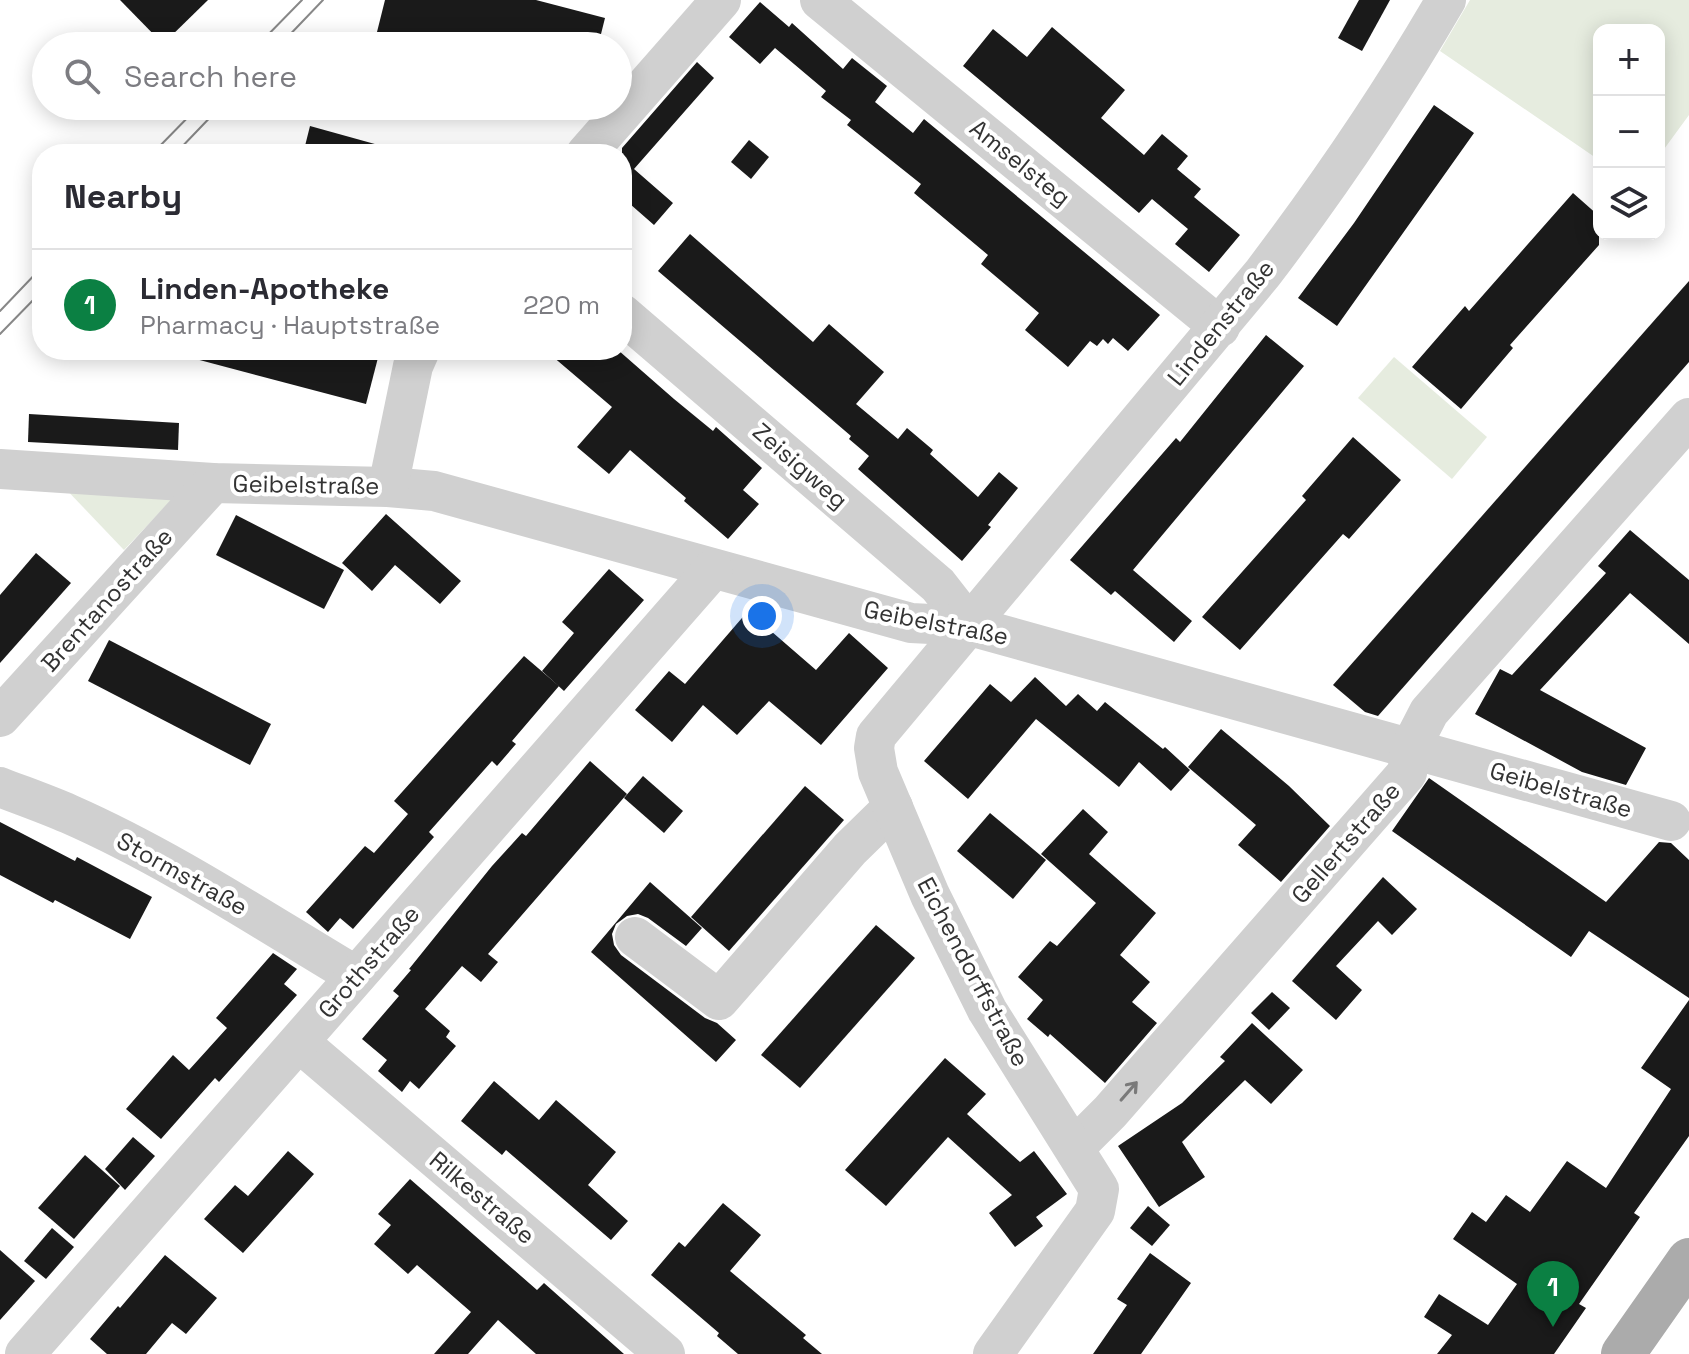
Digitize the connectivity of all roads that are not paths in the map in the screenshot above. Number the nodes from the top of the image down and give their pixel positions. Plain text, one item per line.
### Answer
1 (721, 0) edge
2 (820, 0) edge
3 (1446, 0) edge
4 (632, 102) edge
5 (616, 120) edge
6 (595, 144) edge
7 (632, 323) edge
8 (1220, 327) junction
9 (416, 360) edge
10 (1689, 418) edge
11 (0, 469) edge
12 (213, 483) junction
13 (388, 487) junction
14 (713, 569) junction
15 (970, 626) junction
16 (0, 717) edge
17 (1411, 747) junction
18 (0, 787) edge
19 (893, 807) junction
20 (1671, 821) dead end
21 (635, 937) dead end
22 (356, 976) junction
23 (300, 1043) junction
24 (1075, 1147) junction
25 (1689, 1260) edge
26 (25, 1354) edge
27 (665, 1354) edge
28 (993, 1354) edge
29 (1623, 1354) edge

1 - 4 street
2 - 8 street, Amselsteg
3 - 8 street, Lindenstraße
5 - 6 street
7 - 15 street, Zeisigweg
8 - 15 street, Lindenstraße
9 - 13 street
10 - 17 street, Gellertstraße
11 - 12 street, Geibelstraße
12 - 13 street, Geibelstraße
12 - 16 street, Brentanostraße
13 - 14 street, Geibelstraße
14 - 15 street, Geibelstraße
14 - 22 street, Grothstraße
15 - 17 street, Geibelstraße
15 - 19 street, Eichendorffstraße
17 - 20 street, Geibelstraße
24 -> 17 street, Gellertstraße
18 - 22 street, Stormstraße
19 - 21 street
19 - 24 street, Eichendorffstraße
22 - 23 street, Grothstraße
23 - 26 street, Grothstraße
23 - 27 street, Rilkestraße
24 - 28 street, Eichendorffstraße
25 - 29 main road

